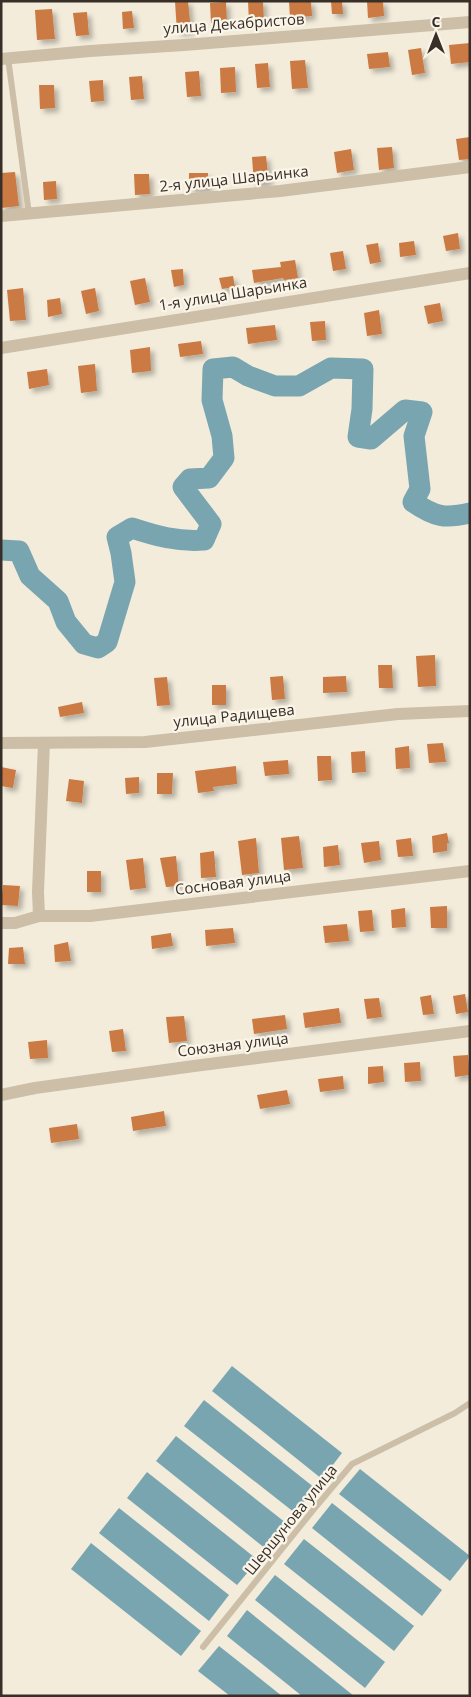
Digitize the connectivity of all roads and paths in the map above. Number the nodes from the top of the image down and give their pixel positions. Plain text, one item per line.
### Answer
1 (470, 22) edge
2 (5, 59) edge
3 (470, 168) edge
4 (29, 214) junction
5 (1, 216) edge
6 (470, 273) edge
7 (1, 348) edge
8 (470, 711) edge
9 (1, 743) edge
10 (44, 743) junction
11 (470, 871) edge
12 (39, 916) junction
13 (1, 923) edge
14 (470, 1031) edge
15 (1, 1095) edge
16 (470, 1403) edge
17 (203, 1647) dead end

1 - 2 street, улица Декабристов
2 - 4 lane
3 - 4 street, 2-я улица Шарьинка
4 - 5 street, 2-я улица Шарьинка
6 - 7 street, 1-я улица Шарьинка
8 - 10 street, улица Радищева
9 - 10 street, улица Радищева
10 - 12 street
11 - 12 street, Сосновая улица
12 - 13 street, Сосновая улица
14 - 15 street, Союзная улица
16 - 17 lane, Шершунова улица

